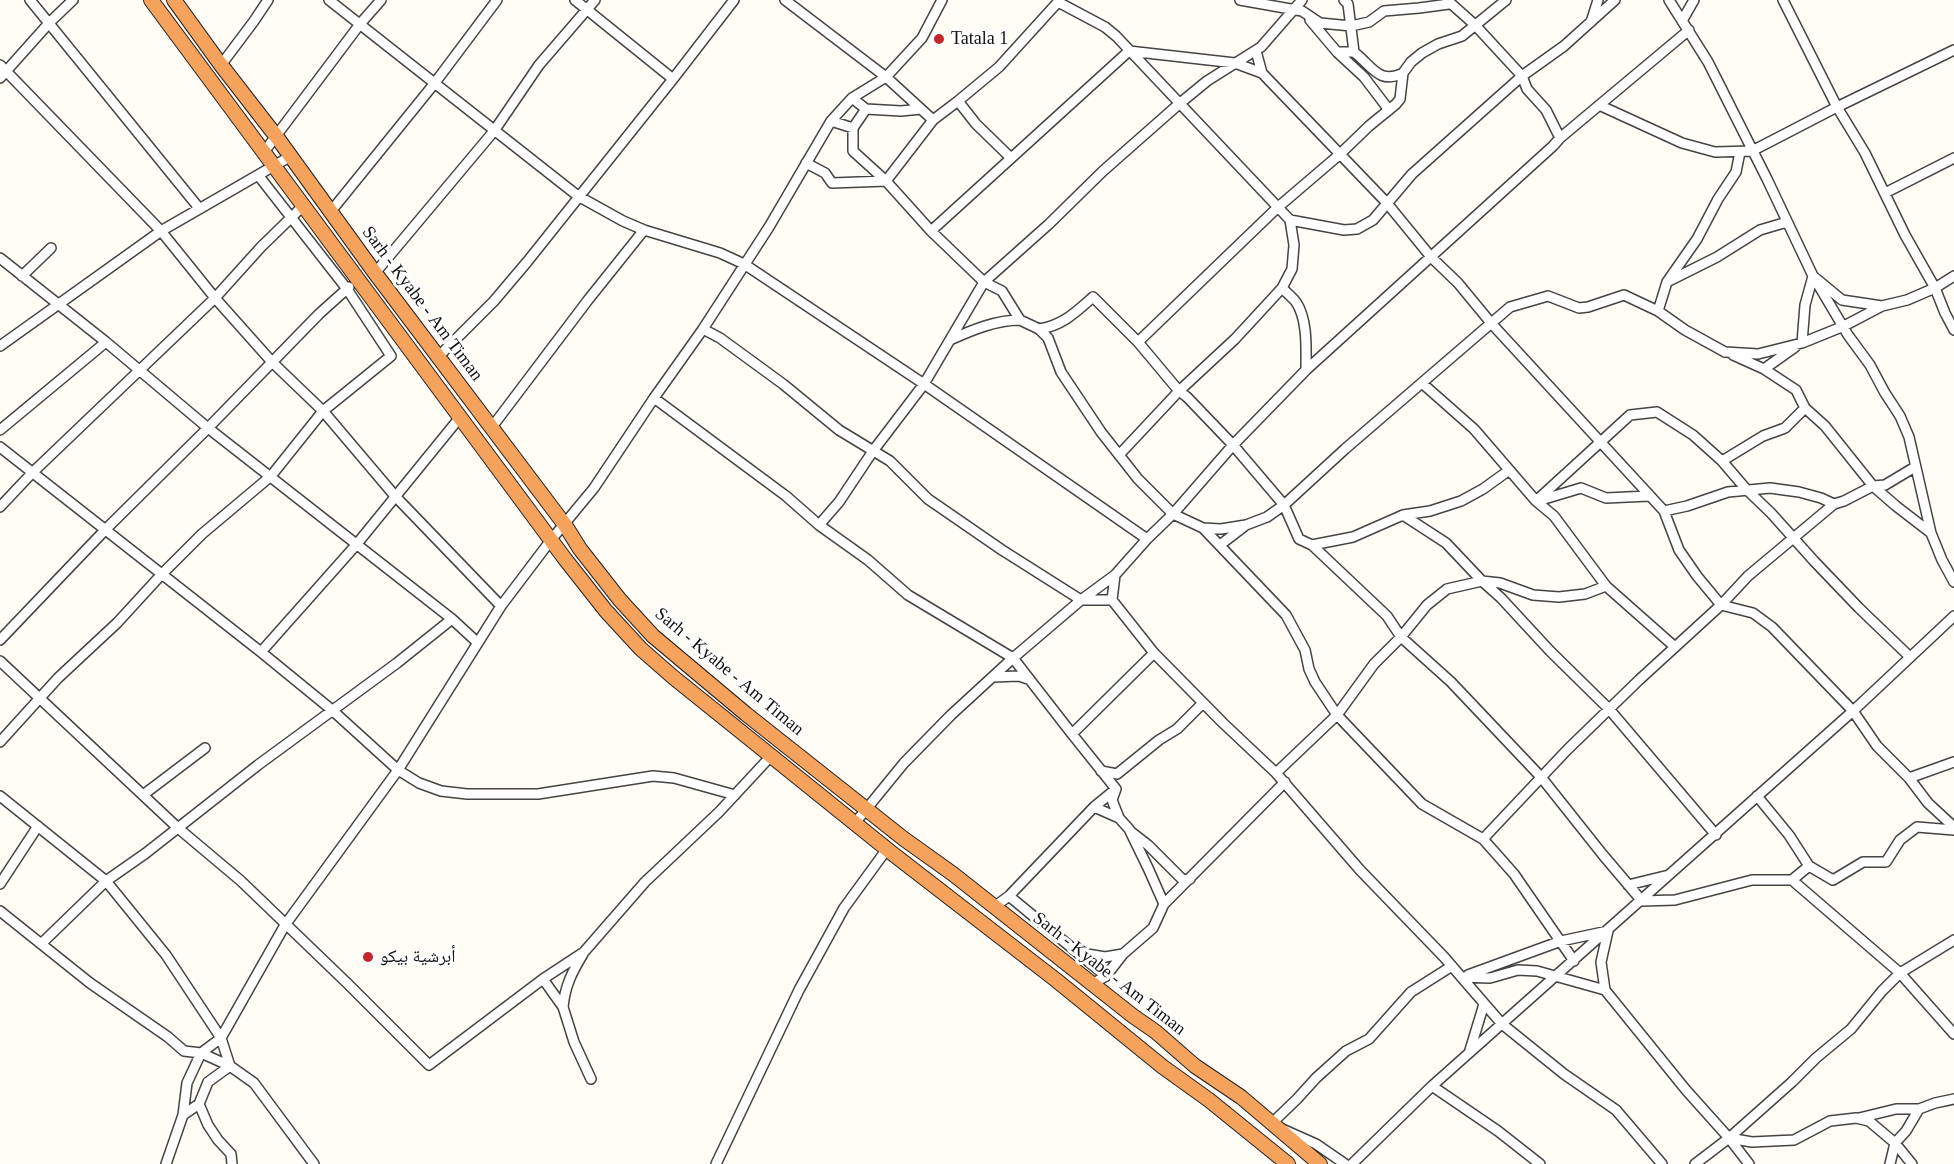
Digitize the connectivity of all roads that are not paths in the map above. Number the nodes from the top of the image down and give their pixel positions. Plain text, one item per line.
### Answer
1 (30, 0) edge
2 (74, 0) edge
3 (151, 0) edge
4 (174, 0) edge
5 (268, 0) edge
6 (329, 0) edge
7 (381, 0) edge
8 (497, 0) edge
9 (575, 0) edge
10 (594, 0) edge
11 (734, 0) edge
12 (785, 0) edge
13 (942, 0) edge
14 (1240, 0) edge
15 (1302, 0) edge
16 (1344, 0) edge
17 (1398, 0) edge
18 (1506, 0) edge
19 (1598, 0) edge
20 (1616, 0) edge
21 (1669, 0) edge
22 (1694, 0) edge
23 (1783, 0) edge
24 (1059, 1) edge
25 (1256, 2) edge
26 (1448, 2) edge
27 (587, 9) junction
28 (1298, 11) junction
29 (1384, 11) junction
30 (1682, 21) junction
31 (50, 22) junction
32 (360, 24) junction
33 (1474, 24) junction
34 (1591, 24) junction
35 (1351, 26) junction
36 (1689, 30) junction
37 (1954, 50) edge
38 (1129, 51) junction
39 (1256, 51) junction
40 (1337, 52) junction
41 (1358, 55) junction
42 (1235, 63) junction
43 (221, 65) junction
44 (2, 71) edge
45 (1262, 73) junction
46 (1403, 73) junction
47 (1379, 76) junction
48 (1522, 76) junction
49 (886, 77) junction
50 (1364, 77) junction
51 (673, 79) junction
52 (434, 84) junction
53 (852, 98) junction
54 (958, 101) junction
55 (1179, 104) junction
56 (1599, 105) junction
57 (1837, 107) junction
58 (866, 109) junction
59 (921, 109) junction
60 (1389, 110) junction
61 (933, 120) junction
62 (831, 121) junction
63 (853, 128) junction
64 (494, 131) junction
65 (276, 136) junction
66 (1560, 138) junction
67 (1752, 151) junction
68 (264, 152) junction
69 (1740, 152) junction
70 (1340, 155) junction
71 (291, 156) junction
72 (1011, 158) junction
73 (1954, 158) edge
74 (806, 163) junction
75 (274, 166) junction
76 (258, 175) junction
77 (886, 182) junction
78 (1885, 193) junction
79 (578, 196) junction
80 (1386, 202) junction
81 (304, 205) junction
82 (199, 208) junction
83 (1277, 208) junction
84 (332, 210) junction
85 (292, 217) junction
86 (1290, 220) junction
87 (1787, 222) junction
88 (644, 230) junction
89 (161, 231) junction
90 (931, 231) junction
91 (51, 248) dead end
92 (1431, 257) junction
93 (0, 258) edge
94 (744, 264) junction
95 (375, 273) junction
96 (22, 276) junction
97 (1813, 276) junction
98 (1954, 276) edge
99 (358, 279) junction
100 (984, 282) junction
101 (1667, 282) junction
102 (1282, 288) junction
103 (1935, 288) junction
104 (347, 289) junction
105 (215, 298) junction
106 (59, 305) junction
107 (1882, 306) junction
108 (1658, 311) junction
109 (383, 314) junction
110 (1020, 320) junction
111 (1491, 322) junction
112 (370, 324) junction
113 (1844, 326) junction
114 (1052, 327) junction
115 (703, 329) junction
116 (1039, 329) junction
117 (1954, 330) edge
118 (1048, 338) junction
119 (950, 340) junction
120 (106, 342) junction
121 (1138, 342) junction
122 (1802, 343) junction
123 (0, 346) edge
124 (1725, 352) junction
125 (439, 357) junction
126 (272, 362) junction
127 (1764, 369) junction
128 (1306, 370) junction
129 (139, 372) junction
130 (924, 384) junction
131 (1423, 384) junction
132 (1179, 391) junction
133 (654, 398) junction
134 (1805, 408) junction
135 (323, 411) junction
136 (461, 416) junction
137 (492, 427) junction
138 (208, 428) junction
139 (0, 430) edge
140 (1601, 442) junction
141 (1233, 445) junction
142 (0, 447) edge
143 (873, 451) junction
144 (1119, 455) junction
145 (1722, 461) junction
146 (1915, 467) junction
147 (1508, 471) junction
148 (32, 473) junction
149 (271, 476) junction
150 (1873, 486) junction
151 (1746, 489) junction
152 (395, 496) junction
153 (1649, 496) junction
154 (1536, 501) junction
155 (1834, 504) junction
156 (1284, 505) junction
157 (0, 507) edge
158 (1664, 511) junction
159 (1173, 514) junction
160 (1403, 515) junction
161 (565, 525) junction
162 (819, 525) junction
163 (1246, 525) junction
164 (1203, 528) junction
165 (106, 529) junction
166 (1931, 533) junction
167 (1794, 538) junction
168 (1147, 539) junction
169 (551, 540) junction
170 (356, 545) junction
171 (1220, 545) junction
172 (1312, 545) junction
173 (161, 575) junction
174 (1115, 575) junction
175 (1482, 581) junction
176 (1954, 582) edge
177 (1606, 586) junction
178 (1081, 600) junction
179 (1112, 600) junction
180 (1721, 604) junction
181 (501, 606) junction
182 (1954, 616) edge
183 (452, 619) junction
184 (1401, 637) junction
185 (0, 640) edge
186 (478, 643) junction
187 (1675, 647) junction
188 (261, 652) junction
189 (1154, 653) junction
190 (1910, 657) junction
191 (1012, 658) junction
192 (0, 661) edge
193 (992, 677) junction
194 (1030, 680) junction
195 (39, 699) junction
196 (1203, 703) junction
197 (1609, 709) junction
198 (332, 710) junction
199 (1853, 711) junction
200 (1337, 715) junction
201 (1072, 734) junction
202 (0, 742) edge
203 (205, 748) dead end
204 (771, 756) junction
205 (1954, 762) edge
206 (398, 770) junction
207 (1101, 771) junction
208 (1276, 773) junction
209 (1542, 777) junction
210 (1909, 778) junction
211 (1285, 782) junction
212 (1116, 789) junction
213 (143, 795) junction
214 (735, 795) junction
215 (0, 796) edge
216 (1757, 796) junction
217 (1094, 807) junction
218 (866, 808) junction
219 (1119, 818) junction
220 (855, 823) junction
221 (38, 826) junction
222 (178, 828) junction
223 (1129, 829) junction
224 (1954, 829) edge
225 (1716, 835) junction
226 (1483, 839) junction
227 (887, 849) junction
228 (1809, 866) junction
229 (1671, 875) junction
230 (1190, 879) junction
231 (1792, 880) junction
232 (106, 881) junction
233 (0, 884) edge
234 (1628, 885) junction
235 (1009, 896) junction
236 (1642, 901) junction
237 (1164, 904) junction
238 (994, 907) junction
239 (0, 911) edge
240 (285, 925) junction
241 (1608, 931) junction
242 (1954, 940) edge
243 (1560, 941) junction
244 (42, 944) junction
245 (584, 952) junction
246 (1078, 953) junction
247 (1123, 954) junction
248 (1574, 961) junction
249 (1452, 966) junction
250 (1899, 973) junction
251 (1106, 976) junction
252 (1557, 976) junction
253 (1461, 977) junction
254 (543, 979) junction
255 (1092, 984) junction
256 (1605, 990) junction
257 (1484, 1004) junction
258 (563, 1007) junction
259 (1502, 1024) junction
260 (1954, 1034) edge
261 (220, 1038) junction
262 (201, 1053) junction
263 (1469, 1053) junction
264 (230, 1066) junction
265 (591, 1079) dead end
266 (208, 1082) junction
267 (187, 1083) junction
268 (1432, 1086) junction
269 (1954, 1099) edge
270 (199, 1104) junction
271 (1919, 1109) junction
272 (183, 1115) junction
273 (1856, 1118) junction
274 (1271, 1124) junction
275 (1729, 1138) junction
276 (1895, 1143) junction
277 (166, 1164) edge
278 (232, 1164) edge
279 (314, 1164) edge
280 (716, 1164) edge
281 (1288, 1164) edge
282 (1320, 1164) edge
283 (1345, 1164) edge
284 (1352, 1164) edge
285 (1540, 1164) edge
286 (1662, 1164) edge
287 (1695, 1164) edge
288 (1749, 1164) edge
289 (1890, 1164) edge
290 (1912, 1164) edge

1 - 31 street
2 - 31 street
3 - 68 highway, Sarh - Kyabe - Am Timan
4 - 43 highway, Sarh - Kyabe - Am Timan
5 - 43 street
6 - 32 street
7 - 32 street
8 - 52 street
9 - 27 street
10 - 27 street
11 - 51 street
12 - 49 street
13 - 49 street
14 - 25 street
15 - 28 street
16 - 35 street
17 - 29 street
18 - 33 street
19 - 34 street
20 - 34 street
21 - 30 street
22 - 30 street
23 - 57 street
24 - 38 street
24 - 54 street
25 - 28 street
26 - 29 street
26 - 33 street
27 - 51 street
27 - 64 street
28 - 35 street
28 - 39 street
28 - 40 street
29 - 35 street
30 - 36 street
31 - 44 street
31 - 82 street
32 - 52 street
32 - 65 street
33 - 46 street
33 - 48 street
34 - 48 street
35 - 41 street
36 - 56 street
36 - 67 street
37 - 57 street
38 - 42 street
38 - 55 street
38 - 72 street
39 - 42 street
39 - 45 street
40 - 41 street
40 - 50 street
41 - 47 street
41 - 50 street
42 - 45 street
42 - 55 street
43 - 65 highway, Sarh - Kyabe - Am Timan
44 - 89 street
45 - 70 street
46 - 47 street
46 - 60 street
47 - 50 street
48 - 66 street
48 - 80 street
49 - 53 street
49 - 59 street
50 - 60 street
51 - 79 street
52 - 64 street
52 - 84 street
53 - 58 street
53 - 62 street
54 - 61 street
54 - 72 street
55 - 83 street
55 - 100 street
56 - 66 street
56 - 69 street
57 - 67 street
57 - 78 street
58 - 59 street
58 - 63 street
59 - 61 street
60 - 70 street
61 - 77 street
62 - 63 street
62 - 74 street
63 - 77 street
64 - 79 street
64 - 95 street
65 - 68 street
65 - 71 highway, Sarh - Kyabe - Am Timan
66 - 92 street
67 - 69 street
67 - 87 street
68 - 75 highway, Sarh - Kyabe - Am Timan
69 - 101 street
70 - 80 street
70 - 83 street
71 - 75 street
71 - 84 highway, Sarh - Kyabe - Am Timan
72 - 90 street
73 - 78 street
74 - 77 street
74 - 94 street
75 - 76 street
75 - 81 highway, Sarh - Kyabe - Am Timan
76 - 82 street
76 - 85 street
77 - 90 street
78 - 103 street
79 - 88 street
79 - 125 street
80 - 86 street
80 - 92 street
81 - 85 street
81 - 99 highway, Sarh - Kyabe - Am Timan
82 - 89 street
83 - 86 street
83 - 121 street
84 - 95 highway, Sarh - Kyabe - Am Timan
85 - 104 street
85 - 105 street
86 - 102 street
87 - 97 street
87 - 101 street
88 - 94 street
88 - 137 street
89 - 105 street
89 - 106 street
90 - 100 street
91 - 96 street
92 - 111 street
92 - 128 street
93 - 96 street
94 - 115 street
94 - 130 street
95 - 125 highway, Sarh - Kyabe - Am Timan
96 - 106 street
97 - 107 street
97 - 113 street
97 - 122 street
98 - 103 street
99 - 104 street
99 - 109 highway, Sarh - Kyabe - Am Timan
100 - 110 street
100 - 119 street
101 - 108 street
102 - 128 street
102 - 132 street
103 - 107 street
103 - 117 street
104 - 112 street
104 - 126 street
105 - 126 street
105 - 129 street
106 - 120 street
106 - 123 street
107 - 113 street
108 - 111 street
108 - 124 street
109 - 112 street
109 - 136 highway, Sarh - Kyabe - Am Timan
110 - 116 street
110 - 119 street
111 - 131 street
111 - 140 street
112 - 135 street
113 - 122 street
113 - 146 street
114 - 116 street
114 - 118 street
114 - 121 street
115 - 133 street
115 - 143 street
116 - 118 street
118 - 144 street
119 - 130 street
120 - 129 street
120 - 139 street
121 - 132 street
122 - 124 street
122 - 127 street
124 - 127 street
125 - 137 highway, Sarh - Kyabe - Am Timan
126 - 135 street
126 - 138 street
127 - 134 street
128 - 141 street
129 - 138 street
129 - 148 street
130 - 143 street
130 - 168 street
131 - 147 street
131 - 156 street
132 - 141 street
132 - 144 street
133 - 161 street
133 - 162 street
134 - 145 street
134 - 150 street
135 - 149 street
135 - 152 street
136 - 152 street
136 - 169 highway, Sarh - Kyabe - Am Timan
137 - 161 highway, Sarh - Kyabe - Am Timan
138 - 149 street
138 - 165 street
140 - 145 street
140 - 153 street
140 - 154 street
141 - 156 street
141 - 159 street
142 - 148 street
143 - 162 street
143 - 178 street
144 - 159 street
145 - 151 street
146 - 150 street
146 - 166 street
147 - 154 street
147 - 160 street
148 - 157 street
148 - 165 street
149 - 170 street
149 - 173 street
150 - 155 street
150 - 166 street
151 - 155 street
151 - 158 street
151 - 167 street
152 - 170 street
152 - 181 street
153 - 154 street
153 - 158 street
154 - 177 street
155 - 167 street
156 - 163 street
156 - 172 street
158 - 180 street
159 - 164 street
159 - 168 street
160 - 172 street
160 - 175 street
161 - 169 street
161 - 218 highway, Sarh - Kyabe - Am Timan
162 - 191 street
163 - 164 street
163 - 171 street
164 - 171 street
165 - 173 street
165 - 185 street
166 - 176 street
167 - 180 street
167 - 190 street
168 - 174 street
169 - 181 street
169 - 204 highway, Sarh - Kyabe - Am Timan
170 - 183 street
170 - 188 street
171 - 200 street
172 - 184 street
173 - 188 street
173 - 195 street
174 - 178 street
174 - 179 street
175 - 177 street
175 - 184 street
175 - 197 street
177 - 187 street
178 - 179 street
178 - 191 street
179 - 189 street
180 - 187 street
180 - 199 street
181 - 186 street
182 - 190 street
183 - 186 street
183 - 198 street
184 - 200 street
184 - 209 street
186 - 206 street
187 - 197 street
188 - 198 street
189 - 196 street
189 - 201 street
190 - 199 street
191 - 193 street
191 - 194 street
192 - 195 street
193 - 194 street
193 - 218 street
194 - 201 street
195 - 202 street
195 - 213 street
196 - 207 street
196 - 208 street
197 - 209 street
197 - 225 street
198 - 206 street
198 - 222 street
199 - 210 street
199 - 216 street
200 - 208 street
200 - 226 street
201 - 207 street
203 - 213 street
204 - 214 street
204 - 220 highway, Sarh - Kyabe - Am Timan
205 - 210 street
206 - 214 street
206 - 240 street
207 - 212 street
208 - 211 street
209 - 226 street
209 - 234 street
210 - 224 street
211 - 230 street
211 - 249 street
212 - 217 street
212 - 219 street
213 - 222 street
214 - 245 street
215 - 221 street
216 - 225 street
216 - 228 street
217 - 219 street
217 - 235 street
218 - 220 street
218 - 238 highway, Sarh - Kyabe - Am Timan
219 - 223 street
220 - 227 highway, Sarh - Kyabe - Am Timan
221 - 232 street
221 - 233 street
222 - 232 street
222 - 240 street
223 - 230 street
223 - 237 street
224 - 228 street
225 - 229 street
226 - 243 street
227 - 280 street
227 - 281 highway, Sarh - Kyabe - Am Timan
228 - 231 street
229 - 234 street
229 - 236 street
230 - 237 street
231 - 236 street
231 - 250 street
232 - 244 street
232 - 261 street
234 - 236 street
235 - 238 street
235 - 246 street
236 - 241 street
237 - 247 street
238 - 255 highway, Sarh - Kyabe - Am Timan
239 - 244 street
240 - 254 street
240 - 261 street
241 - 243 street
241 - 248 street
241 - 256 street
242 - 250 street
243 - 248 street
243 - 253 street
244 - 262 street
245 - 254 street
245 - 258 street
246 - 247 street
246 - 251 street
247 - 251 street
248 - 252 street
249 - 253 street
249 - 274 street
250 - 260 street
250 - 275 street
251 - 255 street
252 - 253 street
252 - 256 street
252 - 259 street
253 - 257 street
254 - 258 street
255 - 274 highway, Sarh - Kyabe - Am Timan
256 - 275 street
257 - 259 street
257 - 263 street
258 - 265 street
259 - 263 street
259 - 286 street
261 - 262 street
261 - 264 street
262 - 264 street
262 - 267 street
263 - 268 street
264 - 266 street
264 - 279 street
266 - 267 street
266 - 270 street
267 - 272 street
268 - 284 street
268 - 285 street
269 - 271 street
270 - 272 street
270 - 278 street
271 - 273 street
271 - 276 street
272 - 277 street
273 - 275 street
273 - 276 street
274 - 282 highway, Sarh - Kyabe - Am Timan
274 - 283 street
275 - 287 street
275 - 288 street
276 - 289 street
276 - 290 street

